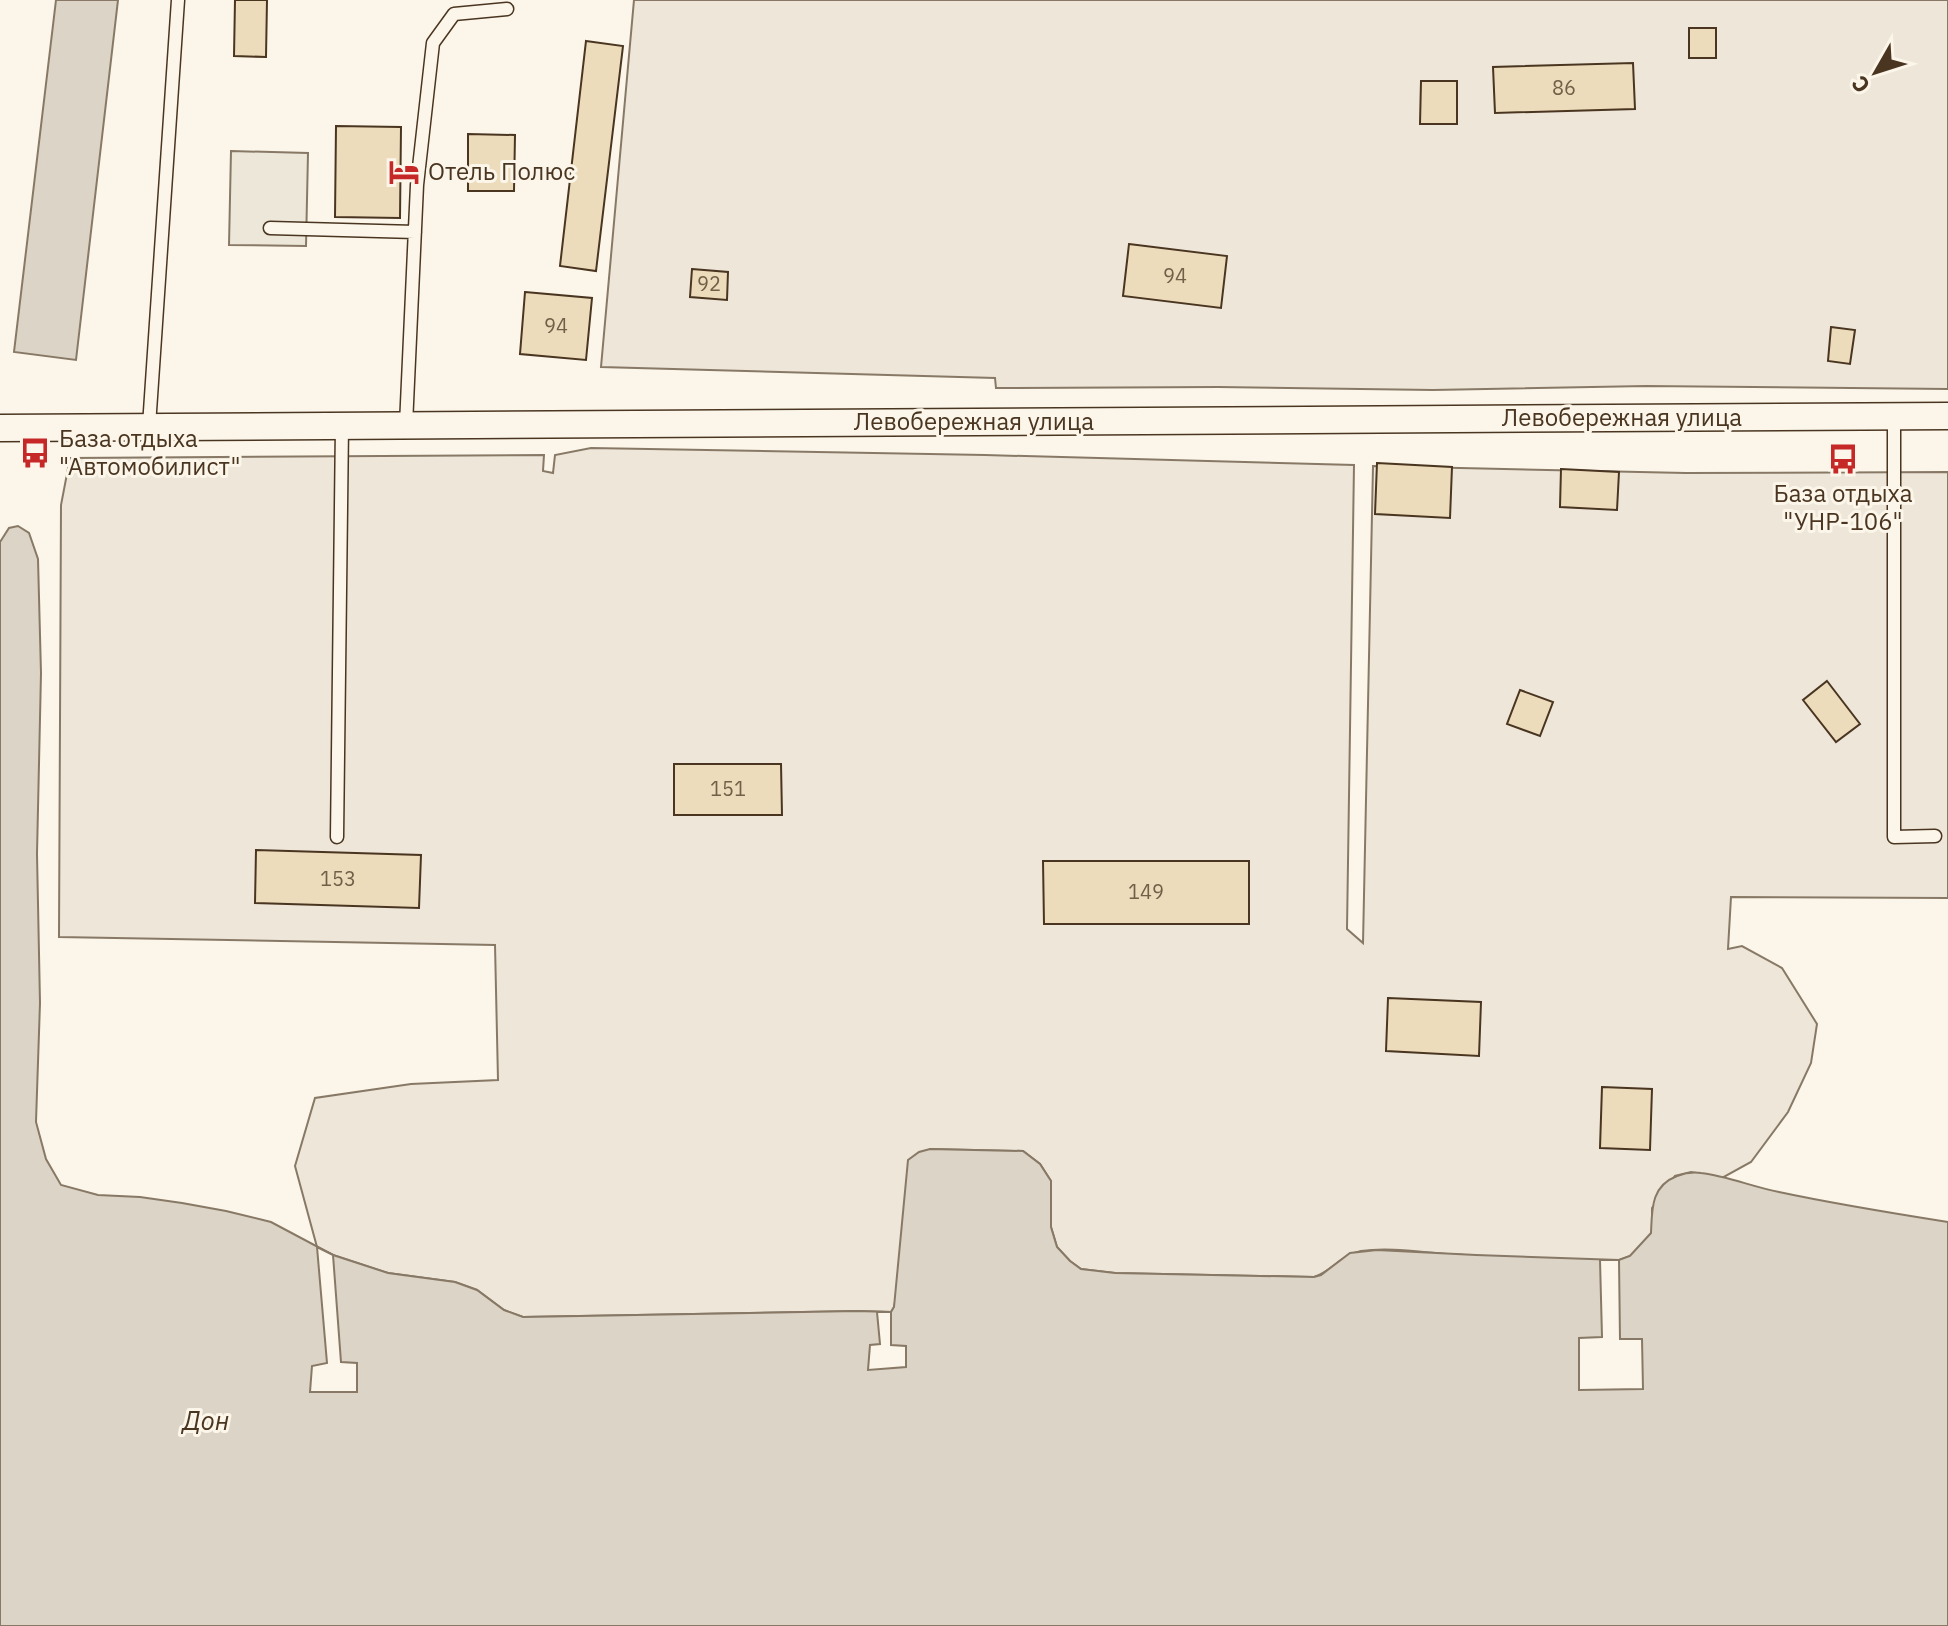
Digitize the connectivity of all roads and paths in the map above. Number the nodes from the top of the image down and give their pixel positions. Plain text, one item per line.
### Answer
1 (178, 0) edge
2 (507, 9) dead end
3 (270, 228) dead end
4 (415, 232) junction
5 (1894, 416) junction
6 (1948, 416) edge
7 (342, 425) junction
8 (406, 425) junction
9 (149, 426) junction
10 (0, 428) edge
11 (1935, 836) dead end
12 (337, 837) dead end

1 - 9 lane
2 - 4 lane
3 - 4 lane
4 - 8 lane
5 - 6 street, Левобережная улица
5 - 8 street, Левобережная улица
5 - 11 lane
7 - 8 street, Левобережная улица
7 - 9 street, Левобережная улица
7 - 12 lane
9 - 10 street, Левобережная улица

